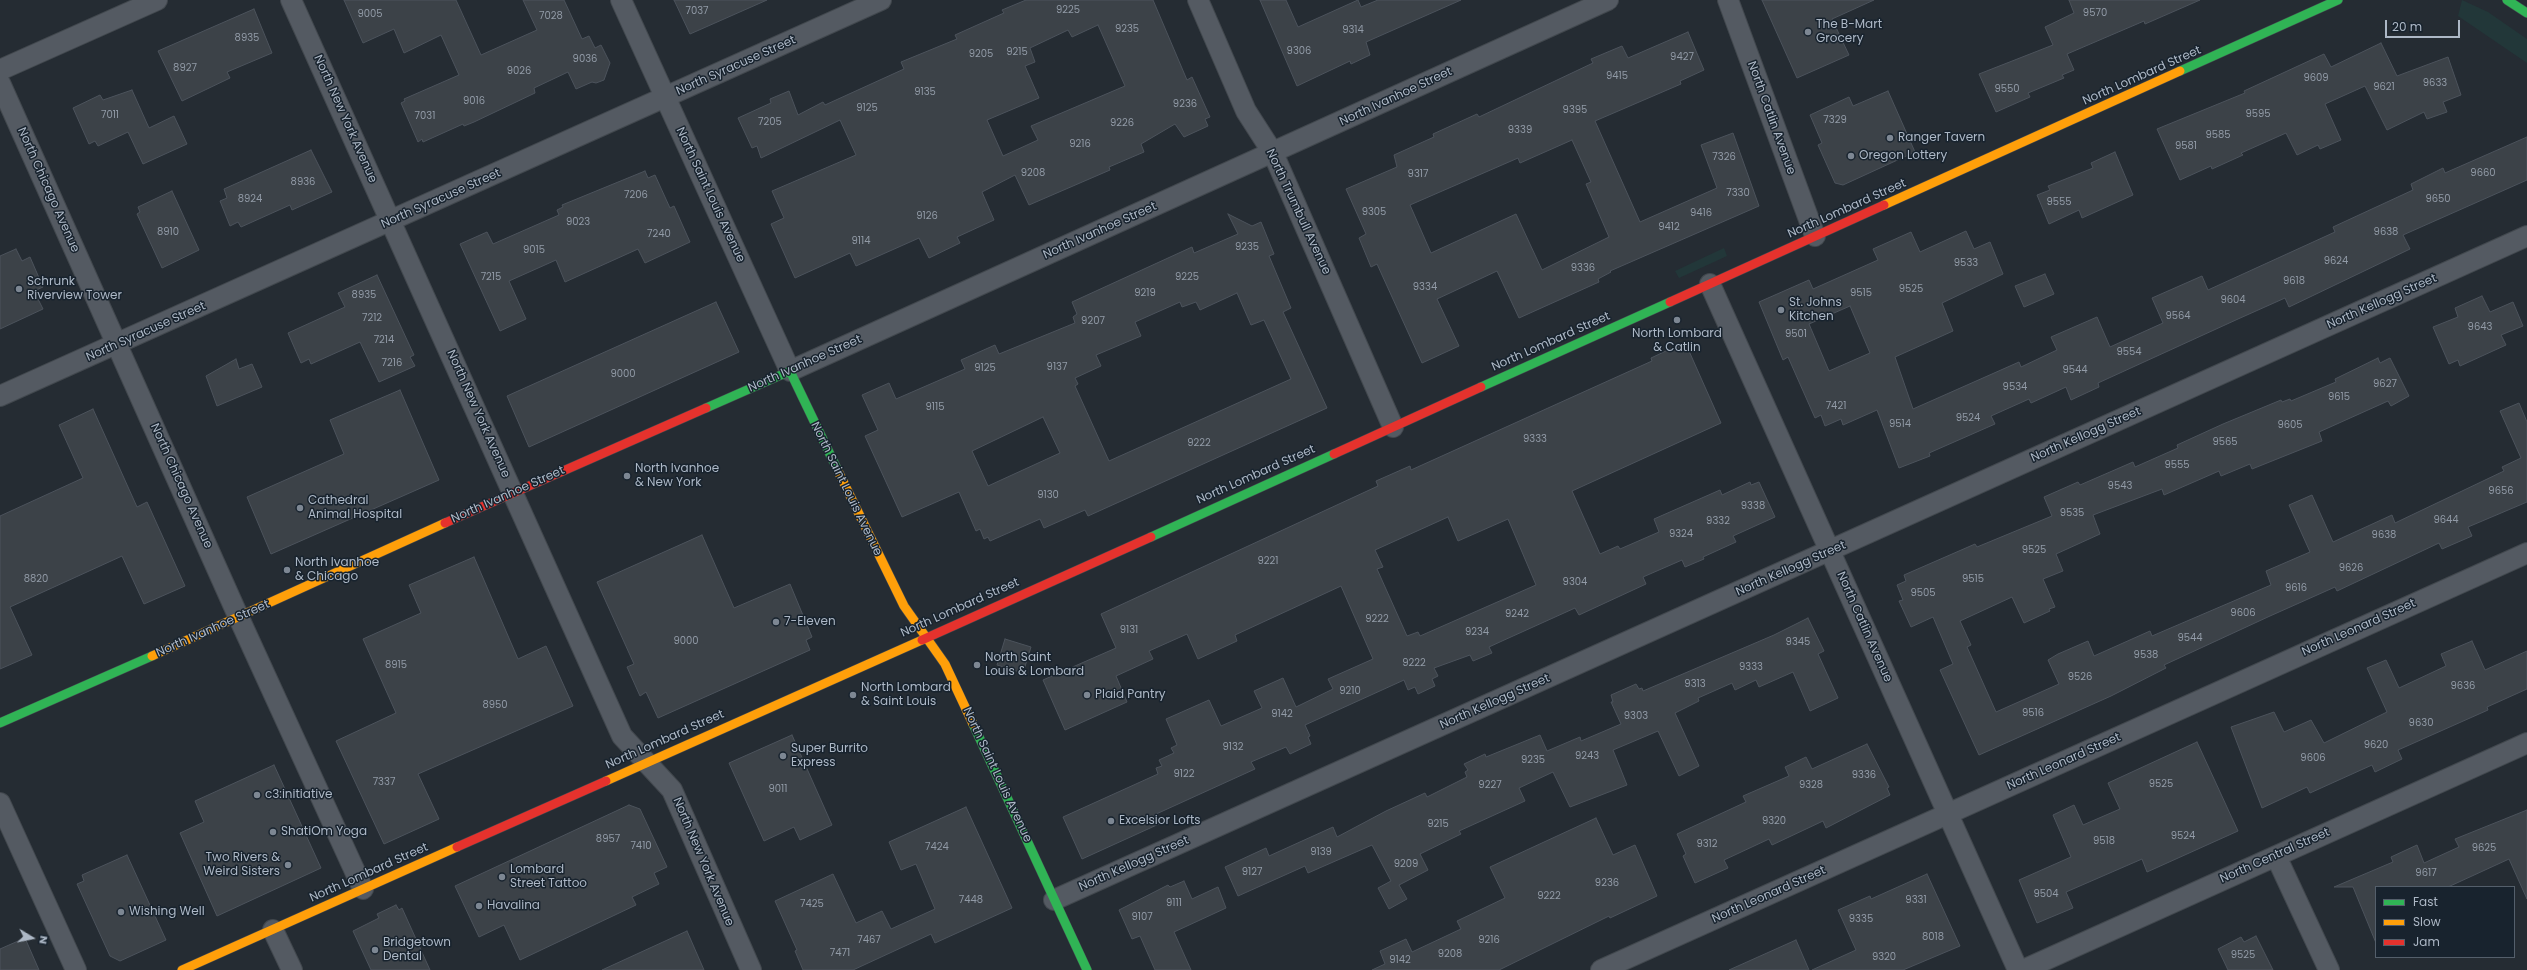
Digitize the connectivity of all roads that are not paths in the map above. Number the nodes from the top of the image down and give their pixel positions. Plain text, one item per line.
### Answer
1 (157, 0) edge
2 (291, 0) edge
3 (621, 0) edge
4 (881, 0) edge
5 (1198, 0) edge
6 (1608, 0) edge
7 (1728, 0) edge
8 (2338, 0) edge
9 (2507, 0) edge
10 (2527, 13) edge
11 (0, 70) edge
12 (0, 83) edge
13 (665, 98) junction
14 (1273, 153) junction
15 (391, 221) junction
16 (1815, 236) junction
17 (2527, 236) edge
18 (1710, 284) junction
19 (118, 345) junction
20 (790, 371) junction
21 (0, 396) edge
22 (1393, 427) junction
23 (513, 492) junction
24 (1830, 551) junction
25 (2527, 553) edge
26 (239, 618) junction
27 (926, 637) junction
28 (0, 723) edge
29 (2527, 743) edge
30 (645, 762) junction
31 (0, 803) edge
32 (1948, 814) junction
33 (2276, 856) junction
34 (363, 888) junction
35 (1054, 900) junction
36 (273, 930) junction
37 (76, 970) edge
38 (182, 970) edge
39 (292, 970) edge
40 (751, 970) edge
41 (1087, 970) edge
42 (1601, 970) edge
43 (2018, 970) edge
44 (2023, 970) edge
45 (2329, 970) edge

1 - 11 street
2 - 15 street, North New York Avenue
3 - 13 street, North Saint Louis Avenue
4 - 13 street, North Syracuse Street
5 - 14 street, North Trumbull Avenue
6 - 14 street, North Ivanhoe Street
7 - 16 street, North Catlin Avenue
8 - 16 main road, North Lombard Street
9 - 10 main road
12 - 19 street, North Chicago Avenue
13 - 15 street, North Syracuse Street
13 - 20 street, North Saint Louis Avenue
14 - 20 street, North Ivanhoe Street
14 - 22 street, North Trumbull Avenue
15 - 19 street, North Syracuse Street
15 - 23 street, North New York Avenue
16 - 18 main road, North Lombard Street
17 - 24 street, North Kellogg Street
18 - 22 main road, North Lombard Street
18 - 24 street, North Catlin Avenue
19 - 21 street, North Syracuse Street
19 - 26 street, North Chicago Avenue
20 - 23 main road, North Ivanhoe Street
20 - 27 main road, North Saint Louis Avenue
22 - 27 main road, North Lombard Street
23 - 26 main road, North Ivanhoe Street
23 - 30 street, North New York Avenue
24 - 32 street, North Catlin Avenue
24 - 35 street, North Kellogg Street
25 - 32 street, North Leonard Street
26 - 28 main road, North Ivanhoe Street
26 - 34 street, North Chicago Avenue
27 - 30 main road, North Lombard Street
27 - 35 main road, North Saint Louis Avenue
29 - 33 street, North Central Street
30 - 34 main road, North Lombard Street
30 - 40 street, North New York Avenue
31 - 37 street
32 - 42 street, North Leonard Street
32 - 43 street, North Catlin Avenue
33 - 44 street, North Central Street
33 - 45 street
34 - 36 main road, North Lombard Street
35 - 41 main road, North Saint Louis Avenue
36 - 38 main road, North Lombard Street
36 - 39 street

